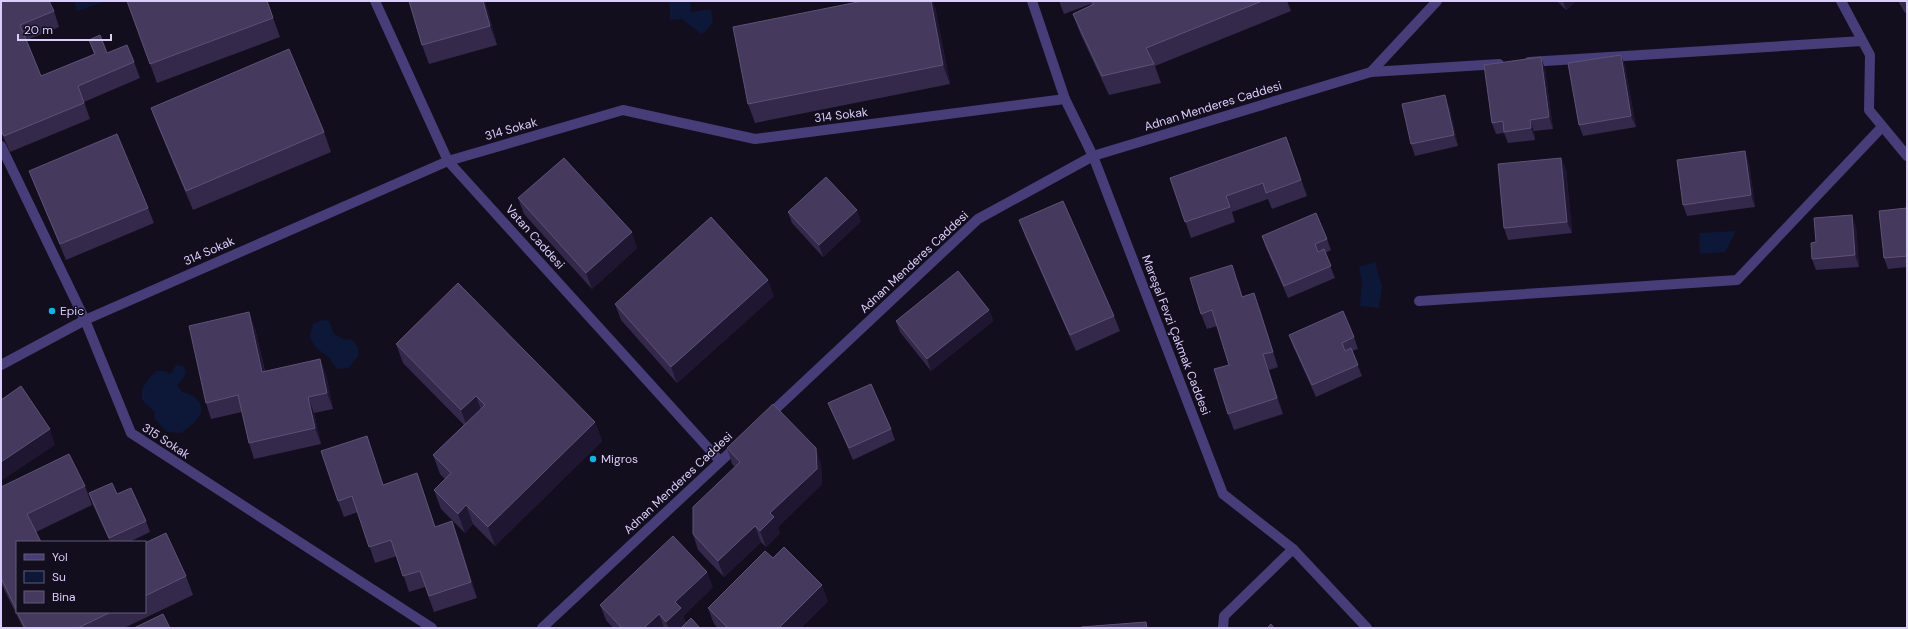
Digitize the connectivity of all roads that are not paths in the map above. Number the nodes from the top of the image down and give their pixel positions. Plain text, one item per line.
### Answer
1 (375, 1) edge
2 (1032, 1) edge
3 (1437, 1) edge
4 (1842, 1) edge
5 (1862, 41) junction
6 (1521, 63) edge
7 (1505, 64) edge
8 (1371, 72) junction
9 (1065, 99) junction
10 (1882, 127) junction
11 (1, 146) edge
12 (1093, 156) junction
13 (1907, 156) edge
14 (448, 161) junction
15 (1419, 301) dead end
16 (85, 320) junction
17 (1, 365) edge
18 (760, 423) edge
19 (743, 440) edge
20 (720, 461) junction
21 (1293, 549) junction
22 (432, 628) edge
23 (542, 628) edge
24 (1223, 628) edge
25 (1368, 628) edge

1 - 14 street, Vatan Caddesi
2 - 9 street, Mareşal Fevzi Çakmak Caddesi
3 - 8 street
4 - 5 street
5 - 6 street
5 - 10 street
7 - 8 street, Adnan Menderes Caddesi
8 - 12 street, Adnan Menderes Caddesi
9 - 12 street, Mareşal Fevzi Çakmak Caddesi
9 - 14 street, 314 Sokak
10 - 13 street
10 - 15 street
11 - 16 street, 315 Sokak
12 - 18 street, Adnan Menderes Caddesi
12 - 21 street, Mareşal Fevzi Çakmak Caddesi
14 - 16 street, 314 Sokak
14 - 20 street, Vatan Caddesi
16 - 17 street, 314 Sokak
16 - 22 street, 315 Sokak
19 - 20 street, Adnan Menderes Caddesi
20 - 23 street, Adnan Menderes Caddesi
21 - 24 street
21 - 25 street, Mareşal Fevzi Çakmak Caddesi

